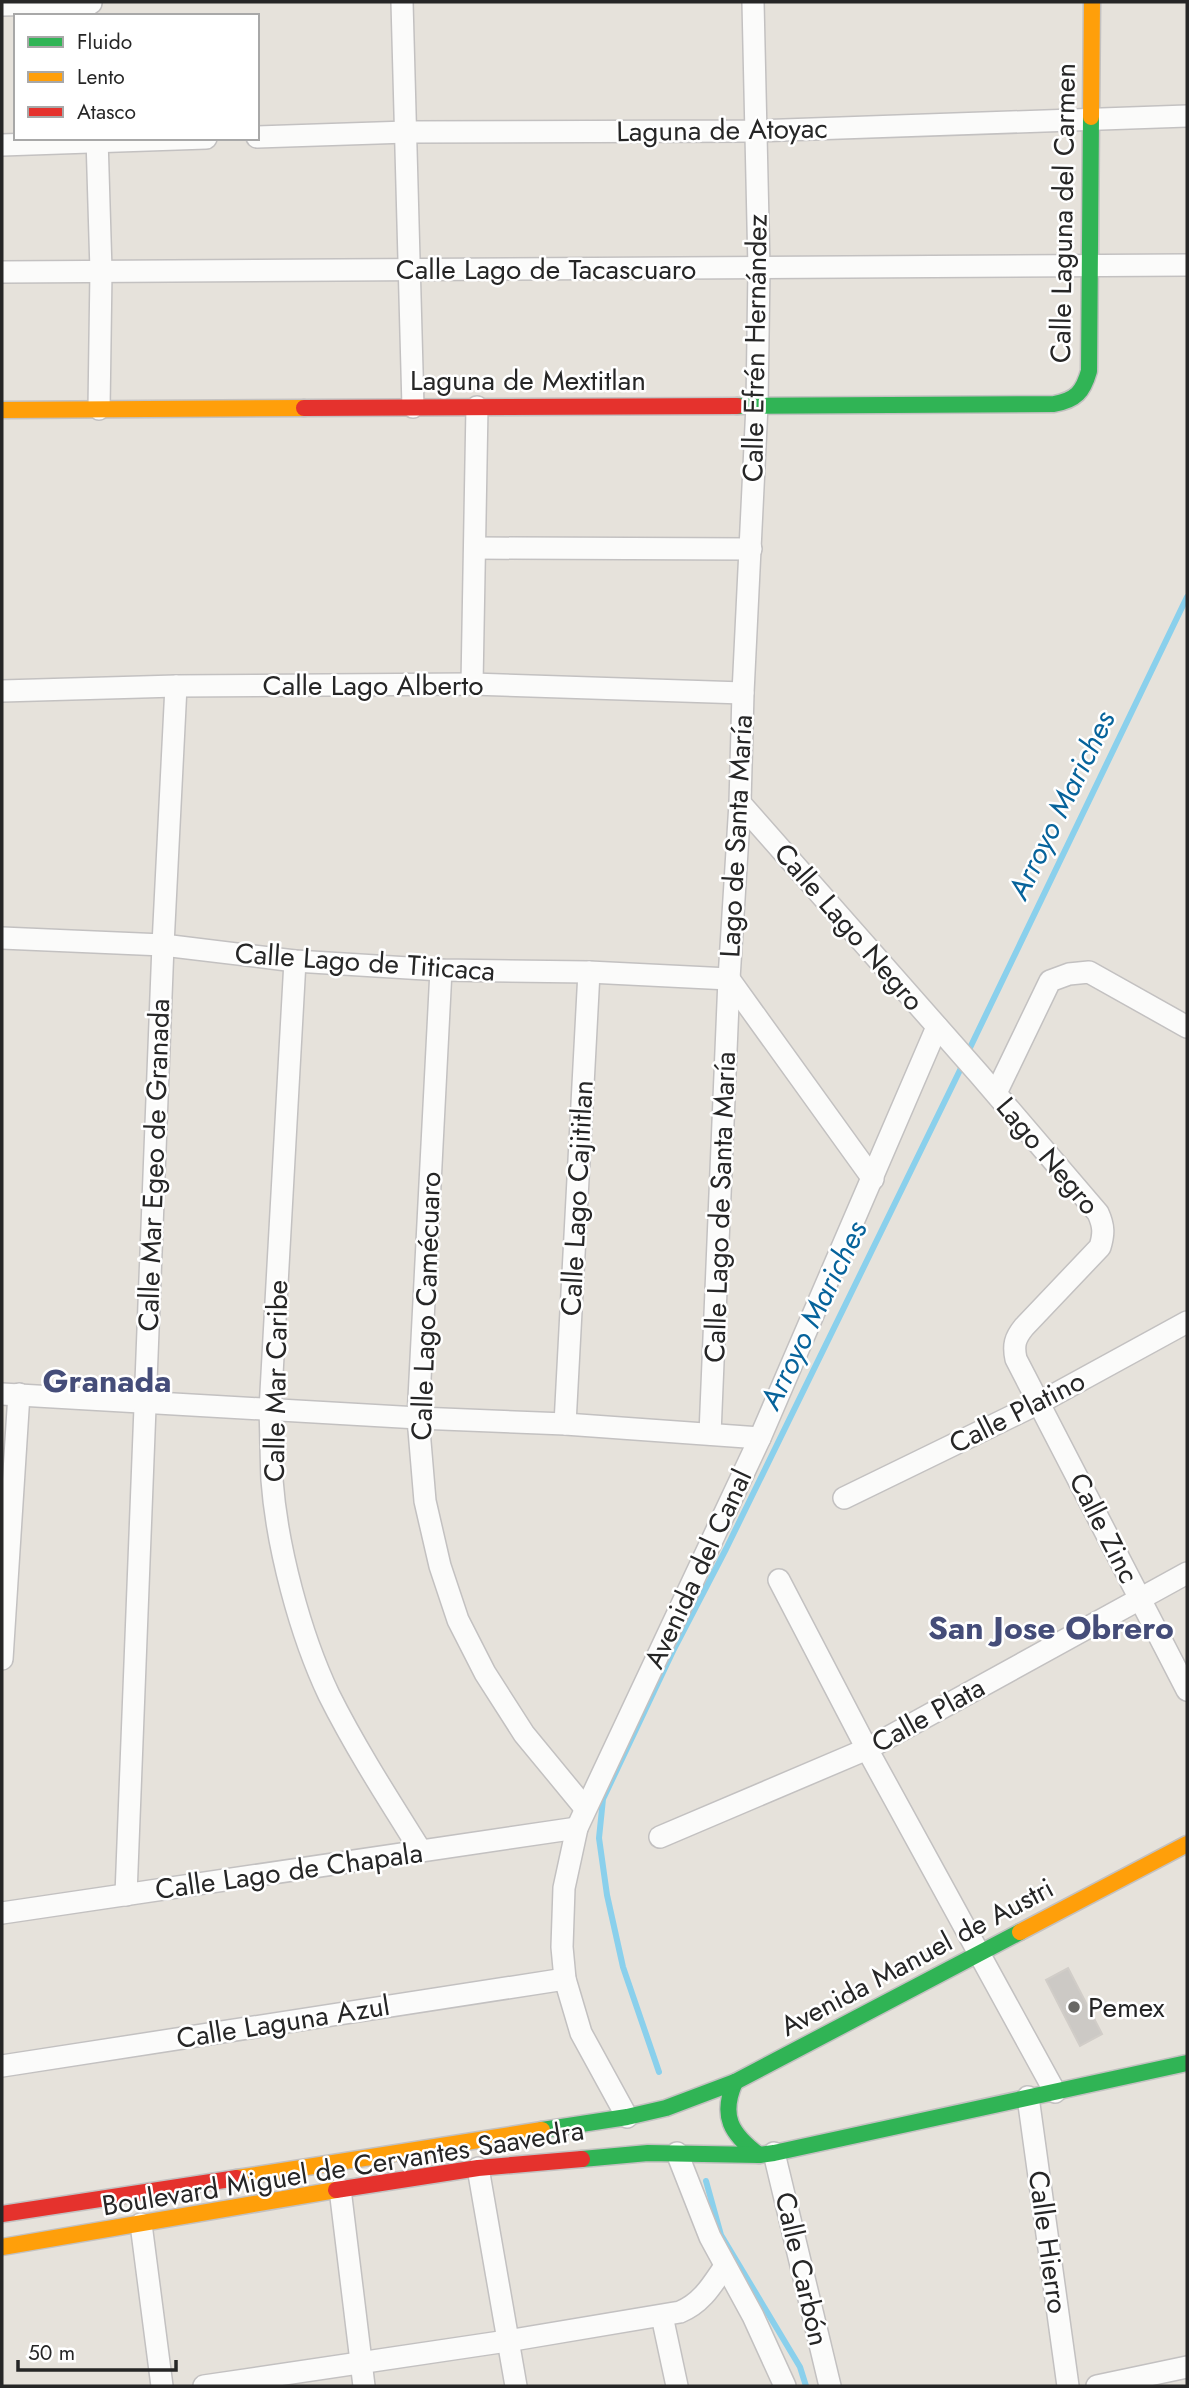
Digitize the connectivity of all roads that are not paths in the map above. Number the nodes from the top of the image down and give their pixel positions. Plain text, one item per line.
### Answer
1 (91, 2) edge
2 (402, 2) edge
3 (753, 2) edge
4 (1092, 2) edge
5 (2, 5) edge
6 (1187, 116) edge
7 (1091, 119) junction
8 (755, 131) junction
9 (407, 132) junction
10 (259, 137) edge
11 (97, 140) edge
12 (2, 145) edge
13 (1187, 265) edge
14 (1089, 267) junction
15 (759, 268) junction
16 (410, 269) junction
17 (101, 271) junction
18 (2, 272) edge
19 (1055, 404) joint
20 (757, 405) junction
21 (413, 407) junction
22 (477, 407) junction
23 (99, 409) junction
24 (2, 410) edge
25 (475, 548) junction
26 (751, 549) junction
27 (472, 684) junction
28 (176, 686) junction
29 (2, 691) edge
30 (743, 694) junction
31 (740, 803) junction
32 (2, 938) edge
33 (163, 945) junction
34 (295, 961) junction
35 (441, 970) junction
36 (589, 972) junction
37 (729, 979) junction
38 (937, 1027) junction
39 (1187, 1027) edge
40 (957, 1050) joint
41 (996, 1093) junction
42 (873, 1179) junction
43 (1187, 1322) edge
44 (10, 1394) edge
45 (146, 1402) junction
46 (1039, 1403) junction
47 (270, 1410) junction
48 (418, 1418) junction
49 (565, 1424) junction
50 (710, 1434) junction
51 (760, 1438) junction
52 (844, 1498) dead end
53 (1187, 1573) edge
54 (779, 1580) dead end
55 (1140, 1599) junction
56 (2, 1659) edge
57 (1187, 1690) edge
58 (867, 1749) junction
59 (581, 1818) junction
60 (660, 1837) dead end
61 (1187, 1844) edge
62 (421, 1851) junction
63 (126, 1895) junction
64 (2, 1913) edge
65 (979, 1955) junction
66 (565, 1979) junction
67 (1187, 2063) edge
68 (2, 2066) edge
69 (735, 2082) junction
70 (1055, 2092) junction
71 (1028, 2097) junction
72 (666, 2108) joint
73 (637, 2135) junction
74 (677, 2153) junction
75 (766, 2154) junction
76 (478, 2168) junction
77 (340, 2189) junction
78 (2, 2214) edge
79 (141, 2224) junction
80 (2, 2247) edge
81 (724, 2266) junction
82 (662, 2316) junction
83 (507, 2342) junction
84 (360, 2362) junction
85 (1187, 2367) edge
86 (162, 2386) edge
87 (204, 2386) edge
88 (365, 2386) edge
89 (516, 2386) edge
90 (677, 2386) edge
91 (785, 2386) edge
92 (830, 2386) edge
93 (1068, 2386) edge
94 (1097, 2386) edge

1 - 5 street
2 - 9 street
3 - 8 street, Calle Efrén Hernández
4 - 7 main road, Calle Laguna del Carmen
6 - 7 street, Laguna de Atoyac
7 - 8 street, Laguna de Atoyac
7 - 14 main road, Calle Laguna del Carmen
8 - 9 street, Laguna de Atoyac
8 - 15 street, Calle Efrén Hernández
9 - 10 street, Laguna de Atoyac
9 - 16 street
11 - 12 street
11 - 17 street
13 - 14 street, Calle Lago de Tacascuaro
14 - 15 street, Calle Lago de Tacascuaro
14 - 19 main road, Calle Laguna del Carmen
15 - 16 street, Calle Lago de Tacascuaro
15 - 20 street, Calle Efrén Hernández
16 - 17 street, Calle Lago de Tacascuaro
16 - 21 street
17 - 18 street, Calle Lago de Tacascuaro
17 - 23 street
19 - 20 main road, Laguna de Mextitlan
20 - 22 main road, Laguna de Mextitlan
20 - 26 street, Calle Efrén Hernández
21 - 22 main road, Laguna de Mextitlan
21 - 23 main road, Laguna de Mextitlan
22 - 25 street
23 - 24 main road, Laguna de Mextitlan
25 - 26 street
25 - 27 street
26 - 30 street, Calle Efrén Hernández
27 - 28 street, Calle Lago Alberto
27 - 30 street, Calle Lago Alberto
28 - 29 street, Calle Lago Alberto
28 - 33 street, Calle Mar Egeo de Granada
30 - 31 street, Lago de Santa María
31 - 37 street, Lago de Santa María
31 - 38 street, Calle Lago Negro
32 - 33 street, Calle Lago de Titicaca
33 - 34 street, Calle Lago de Titicaca
33 - 45 street, Calle Mar Egeo de Granada
34 - 35 street, Calle Lago de Titicaca
34 - 47 street, Calle Mar Caribe
35 - 36 street, Calle Lago de Titicaca
35 - 48 street, Calle Lago Camécuaro
36 - 37 street, Calle Lago de Titicaca
36 - 49 street, Calle Lago Cajititlan
37 - 42 street
37 - 50 street, Calle Lago de Santa María
38 - 40 street, Calle Lago Negro
38 - 42 street, Avenida del Canal
39 - 41 street
40 - 41 street, Lago Negro
41 - 46 street, Lago Negro
42 - 51 street, Avenida del Canal
43 - 46 street, Calle Platino
44 - 45 street
44 - 56 street
45 - 47 street
45 - 63 street, Calle Mar Egeo de Granada
46 - 52 street, Calle Platino
46 - 55 street, Calle Zinc
47 - 48 street
47 - 62 street, Calle Mar Caribe
48 - 49 street
48 - 59 street, Calle Lago Camécuaro
49 - 50 street
50 - 51 street
51 - 59 street, Avenida del Canal
53 - 55 street, Calle Plata
54 - 58 street
55 - 57 street, Calle Zinc
55 - 58 street, Calle Plata
58 - 60 street, Calle Plata
58 - 65 street
59 - 62 street, Calle Lago de Chapala
59 - 66 street, Avenida del Canal
61 - 65 main road, Avenida Manuel de Austri
62 - 63 street, Calle Lago de Chapala
63 - 64 street, Calle Lago de Chapala
65 - 69 main road, Avenida Manuel de Austri
65 - 70 street
66 - 68 street, Calle Laguna Azul
66 - 73 street, Avenida del Canal
67 - 70 main road, Boulevard Miguel de Cervantes Saavedra
69 - 72 main road, Avenida Manuel de Austri
69 - 75 main road
70 - 71 main road, Boulevard Miguel de Cervantes Saavedra
71 - 75 main road, Boulevard Miguel de Cervantes Saavedra
71 - 93 street, Calle Hierro
72 - 73 main road, Boulevard Miguel de Cervantes Saavedra
73 - 74 main road, Boulevard Miguel de Cervantes Saavedra
73 - 76 main road, Boulevard Miguel de Cervantes Saavedra
73 - 78 main road, Boulevard Miguel de Cervantes Saavedra
74 - 75 main road, Boulevard Miguel de Cervantes Saavedra
74 - 81 street
75 - 92 street, Calle Carbón
76 - 77 main road, Boulevard Miguel de Cervantes Saavedra
76 - 83 street
77 - 79 main road, Boulevard Miguel de Cervantes Saavedra
77 - 84 street
79 - 80 main road, Boulevard Miguel de Cervantes Saavedra
79 - 86 street
81 - 82 street
81 - 91 street
82 - 83 street
82 - 90 street
83 - 84 street
83 - 89 street
84 - 87 street
84 - 88 street
85 - 94 street

